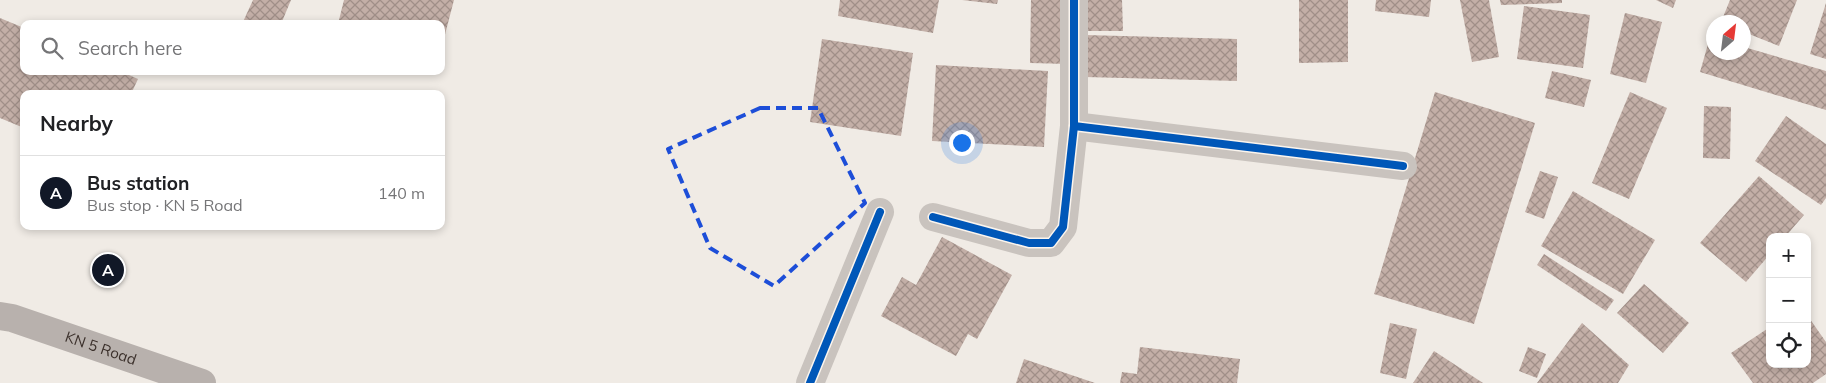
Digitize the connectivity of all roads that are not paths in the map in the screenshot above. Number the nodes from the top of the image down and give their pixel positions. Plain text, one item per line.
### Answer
1 (1074, 0) edge
2 (1074, 126) junction
3 (1403, 166) dead end
4 (880, 212) dead end
5 (934, 217) dead end
6 (0, 316) edge
7 (202, 383) edge
8 (810, 383) edge

1 - 2 street
2 - 3 street
2 - 5 street
4 - 8 street
6 - 7 main road, KN 5 Road

